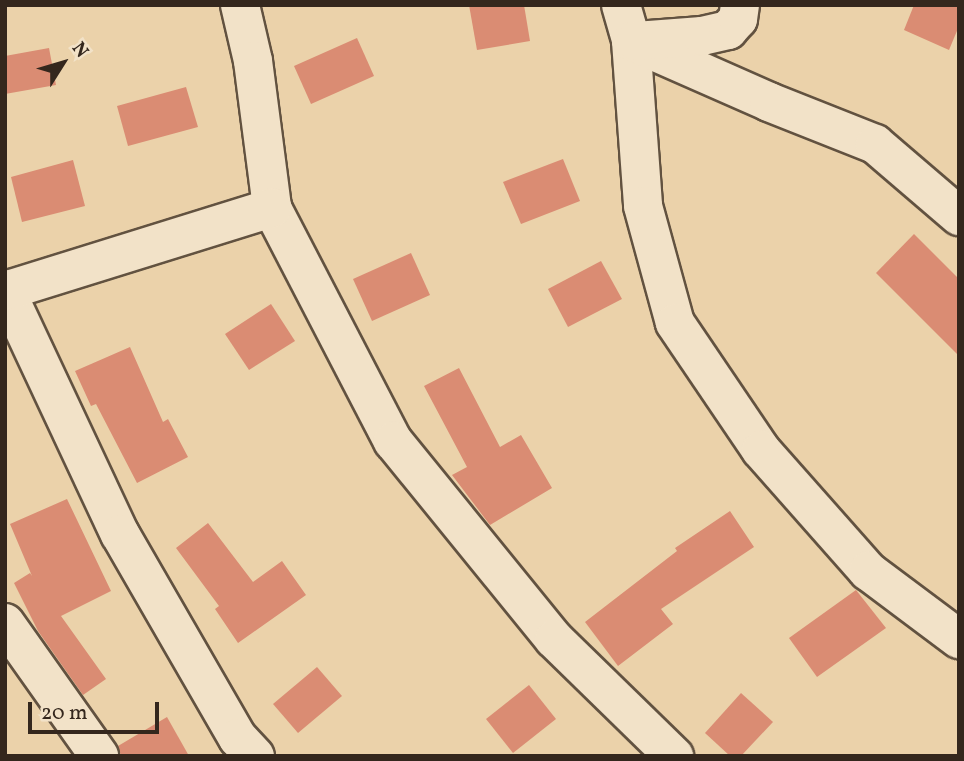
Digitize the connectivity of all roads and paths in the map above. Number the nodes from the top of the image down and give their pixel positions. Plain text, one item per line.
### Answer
1 (240, 5) edge
2 (740, 5) edge
3 (626, 23) edge
4 (272, 208) junction
5 (959, 216) edge
6 (5, 290) edge
7 (5, 623) edge
8 (959, 639) edge
9 (99, 756) edge
10 (255, 756) edge
11 (674, 756) edge

1 - 4 street
2 - 3 street
3 - 5 street
3 - 8 street
4 - 6 street
4 - 11 street
6 - 10 street
7 - 9 street

